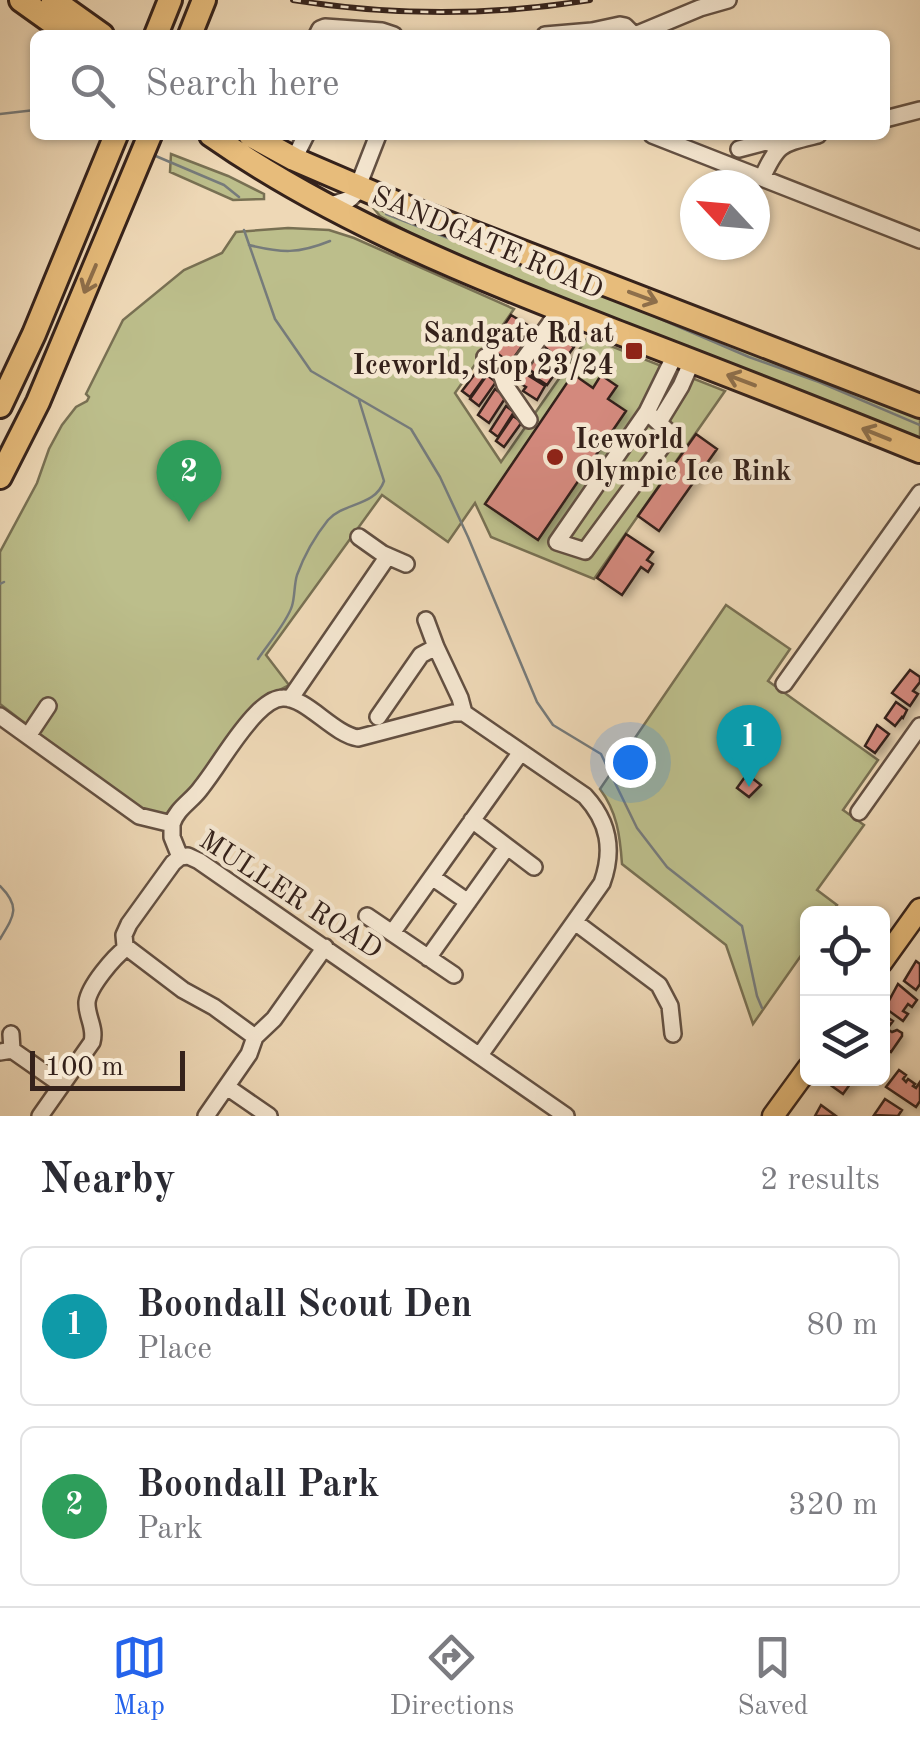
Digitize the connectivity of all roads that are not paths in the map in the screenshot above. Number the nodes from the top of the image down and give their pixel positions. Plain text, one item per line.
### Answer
1 (21, 0) edge
2 (53, 0) edge
3 (170, 0) edge
4 (204, 0) edge
5 (728, 0) edge
6 (63, 30) edge
7 (95, 30) edge
8 (158, 30) edge
9 (192, 30) edge
10 (320, 30) edge
11 (368, 30) edge
12 (597, 30) edge
13 (629, 30) edge
14 (646, 30) edge
15 (920, 110) edge
16 (890, 118) edge
17 (114, 140) edge
18 (148, 140) edge
19 (218, 140) edge
20 (259, 140) edge
21 (304, 140) edge
22 (376, 140) edge
23 (665, 140) edge
24 (801, 140) edge
25 (780, 146) junction
26 (740, 149) dead end
27 (294, 159) junction
28 (742, 170) edge
29 (766, 170) edge
30 (770, 181) edge
31 (359, 187) junction
32 (328, 206) junction
33 (377, 232) junction
34 (920, 240) edge
35 (560, 310) junction
36 (484, 357) dead end
37 (683, 358) junction
38 (505, 385) junction
39 (0, 406) edge
40 (920, 406) edge
41 (653, 417) junction
42 (529, 420) dead end
43 (920, 451) edge
44 (606, 469) junction
45 (0, 477) edge
46 (632, 488) junction
47 (920, 493) edge
48 (359, 537) dead end
49 (388, 556) junction
50 (406, 564) dead end
51 (426, 620) dead end
52 (436, 647) junction
53 (784, 684) dead end
54 (290, 699) junction
55 (48, 706) dead end
56 (464, 713) junction
57 (0, 716) edge
58 (378, 717) dead end
59 (920, 726) edge
60 (28, 736) junction
61 (521, 752) junction
62 (859, 812) dead end
63 (472, 820) junction
64 (172, 824) junction
65 (507, 847) junction
66 (180, 858) junction
67 (534, 866) dead end
68 (432, 876) junction
69 (468, 902) junction
70 (920, 909) edge
71 (367, 916) dead end
72 (575, 922) junction
73 (392, 933) junction
74 (325, 947) junction
75 (126, 948) junction
76 (890, 951) edge
77 (428, 958) junction
78 (454, 975) dead end
79 (673, 1034) dead end
80 (255, 1037) junction
81 (8, 1045) edge
82 (480, 1055) junction
83 (800, 1079) edge
84 (62, 1085) junction
85 (227, 1086) junction
86 (40, 1116) edge
87 (206, 1116) edge
88 (269, 1116) edge
89 (566, 1116) edge
90 (773, 1116) edge

1 - 6 highway
2 - 7 highway
3 - 8 highway
4 - 9 highway
5 - 14 street
10 - 11 street
12 - 13 street
15 - 16 street
17 - 39 highway
18 -> 45 highway
19 - 32 highway, SANDGATE ROAD
20 - 27 highway, SANDGATE ROAD
21 - 27 street
22 - 31 street
23 - 28 street
24 - 25 street
25 - 26 street
25 - 29 street
27 - 31 highway, SANDGATE ROAD
30 - 34 street
31 - 32 street
31 - 33 street
31 -> 40 highway, SANDGATE ROAD
32 - 33 highway, SANDGATE ROAD
33 - 35 highway, SANDGATE ROAD
35 - 37 highway, SANDGATE ROAD
35 - 38 street
36 - 38 street
37 - 41 street
43 -> 37 highway, SANDGATE ROAD
38 - 42 street
41 - 44 street
41 - 46 street
44 - 46 street
44 - 46 street
47 - 53 street
48 - 49 street
49 - 50 street
49 - 54 street
51 - 52 street
52 - 56 street
52 - 58 street
54 - 56 street
54 - 64 street
55 - 60 street
56 - 61 street
57 - 60 street, MULLER ROAD
59 - 62 street
60 - 64 street, MULLER ROAD
61 - 63 street
61 - 72 street
63 - 65 street
63 - 68 street
64 - 66 street, MULLER ROAD
65 - 67 street
65 - 69 street
66 - 74 street, MULLER ROAD
66 - 75 street
68 - 69 street
68 - 73 street
69 - 77 street
70 - 76 main road
71 - 73 street
72 - 79 street
72 - 82 street
73 - 77 street
74 - 80 street
74 - 82 street, MULLER ROAD
75 - 80 street
75 - 84 street
77 - 78 street
80 - 85 street
81 - 84 street
82 - 89 street, MULLER ROAD
83 - 90 main road
84 - 86 street
85 - 87 street
85 - 88 street

